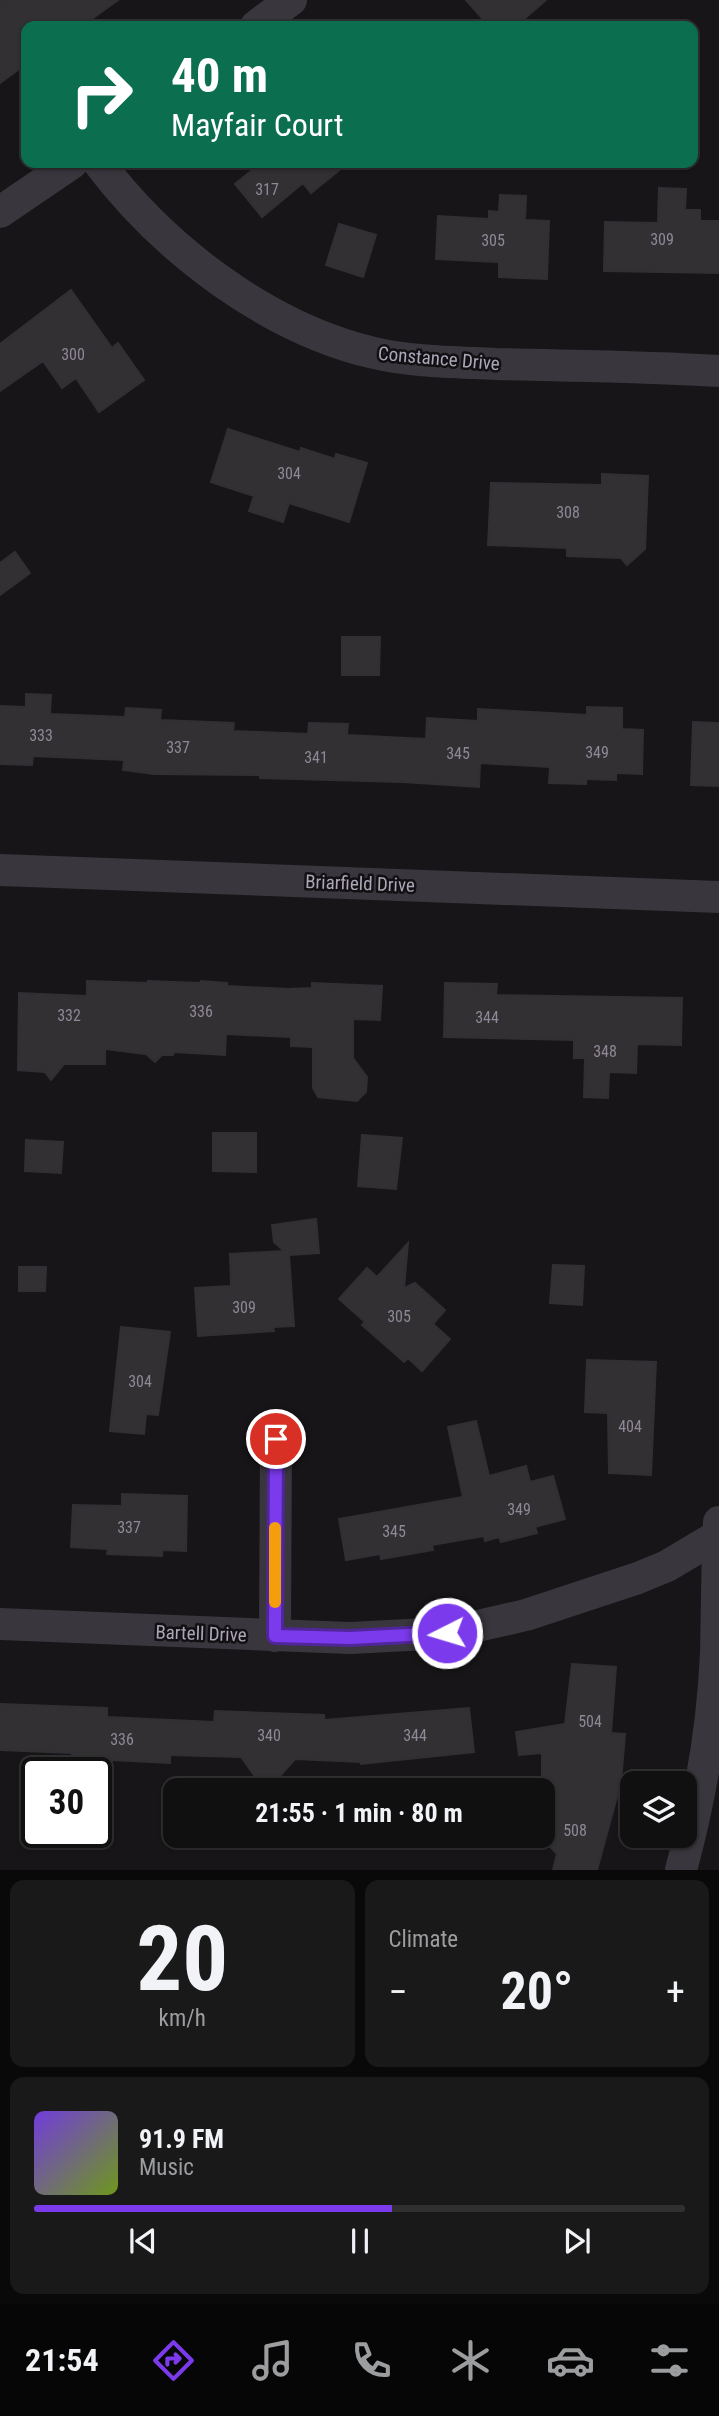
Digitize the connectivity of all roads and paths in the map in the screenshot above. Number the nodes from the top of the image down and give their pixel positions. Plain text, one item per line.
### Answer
1 (291, 0) edge
2 (263, 21) edge
3 (65, 168) edge
4 (103, 168) edge
5 (0, 212) edge
6 (719, 371) edge
7 (0, 870) edge
8 (719, 897) edge
9 (276, 1439) dead end
10 (719, 1522) edge
11 (719, 1535) edge
12 (0, 1624) edge
13 (275, 1636) junction
14 (681, 1870) edge

1 - 2 street
3 - 5 street
4 - 6 street, Constance Drive
7 - 8 street, Briarfield Drive
9 - 13 street
10 - 11 street
11 - 13 street, Bartell Drive
11 - 14 street
12 - 13 street, Bartell Drive

